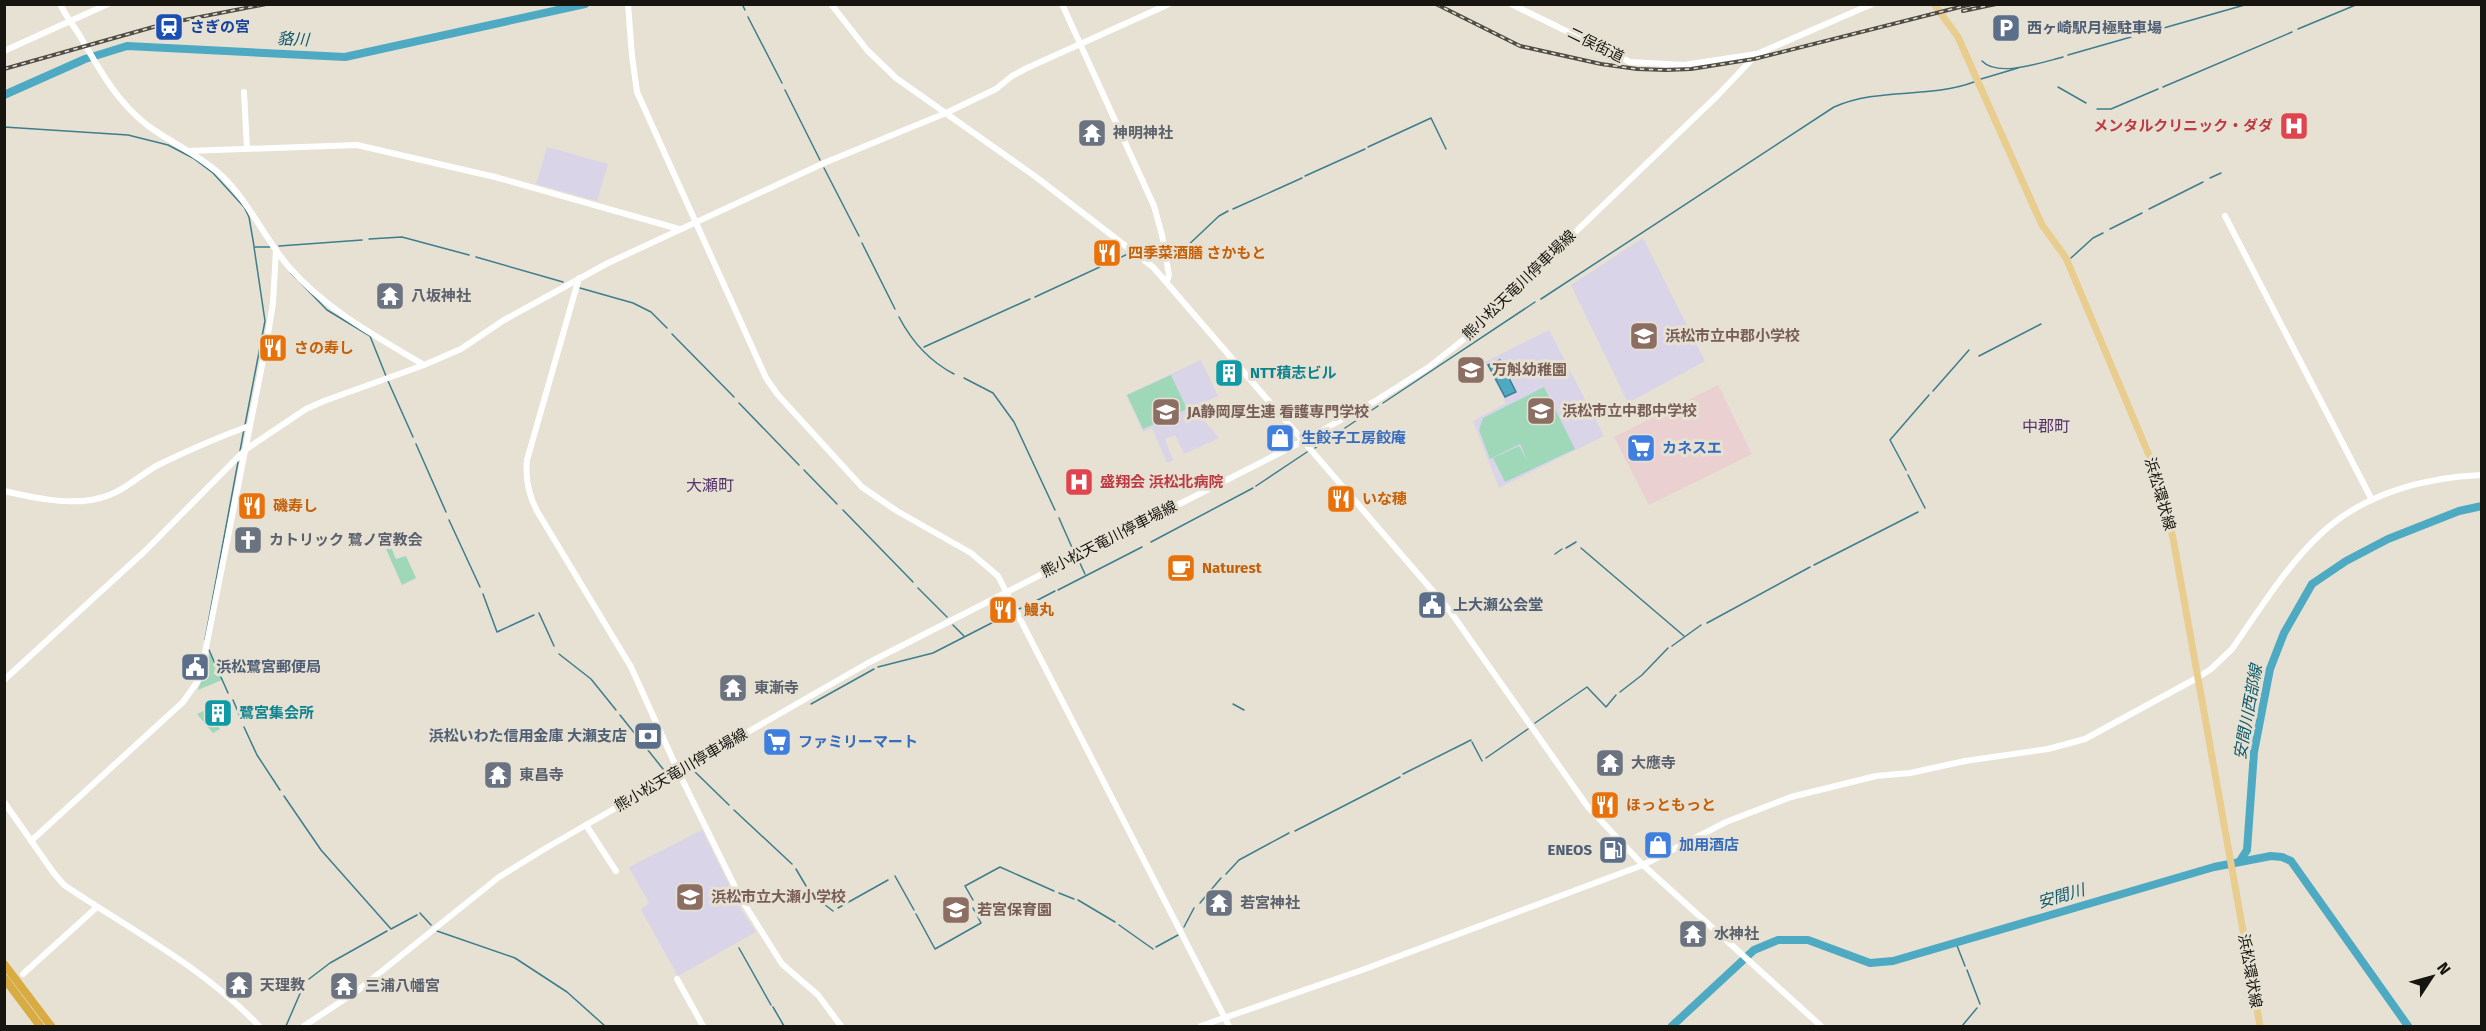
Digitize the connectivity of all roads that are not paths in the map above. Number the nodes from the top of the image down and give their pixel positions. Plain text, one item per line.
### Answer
1 (60, 4) edge
2 (108, 4) edge
3 (628, 4) edge
4 (831, 4) edge
5 (1062, 4) edge
6 (1169, 4) edge
7 (1511, 4) edge
8 (1872, 4) edge
9 (1934, 4) edge
10 (69, 22) junction
11 (1080, 45) junction
12 (4, 51) edge
13 (1757, 54) junction
14 (244, 92) dead end
15 (946, 113) junction
16 (247, 149) junction
17 (188, 151) junction
18 (2225, 216) dead end
19 (695, 223) junction
20 (680, 229) junction
21 (276, 250) junction
22 (579, 278) junction
23 (1167, 281) junction
24 (424, 365) junction
25 (247, 426) junction
26 (1303, 441) junction
27 (244, 452) junction
28 (2481, 475) edge
29 (4, 491) edge
30 (2373, 500) junction
31 (1006, 592) junction
32 (2197, 678) junction
33 (4, 680) edge
34 (679, 772) junction
35 (4, 802) edge
36 (586, 825) junction
37 (31, 841) junction
38 (1643, 865) junction
39 (616, 872) dead end
40 (97, 907) junction
41 (4, 964) edge
42 (23, 974) dead end
43 (4, 978) edge
44 (677, 979) dead end
45 (1224, 1018) junction
46 (40, 1026) edge
47 (51, 1026) edge
48 (259, 1026) edge
49 (304, 1026) edge
50 (703, 1026) edge
51 (841, 1026) edge
52 (1201, 1026) edge
53 (1229, 1026) edge
54 (1821, 1026) edge
55 (2260, 1026) edge

1 - 10 street
2 - 10 street
3 - 19 street
4 - 15 street
5 - 11 street
6 - 11 street
7 - 13 street, 二俣街道
8 - 13 street, 熊小松天竜川停車場線
9 - 32 main road, 浜松環状線
10 - 12 street
10 - 17 street
11 - 15 street
11 - 23 street
13 - 26 street, 熊小松天竜川停車場線
14 - 16 street
15 - 19 street
15 - 23 street
16 - 17 street
16 - 20 street
17 - 21 street
18 - 30 street
19 - 20 street
19 - 31 street
20 - 22 street
21 - 24 street
21 - 25 street
22 - 24 street
22 - 34 street
23 - 26 street
24 - 27 street
25 - 27 street
25 - 29 street
26 - 31 street, 熊小松天竜川停車場線
26 - 38 street
27 - 33 street
27 - 37 street
28 - 30 street
30 - 32 street
31 - 34 street, 熊小松天竜川停車場線
31 - 45 street
32 - 38 street
32 - 55 main road, 浜松環状線
34 - 36 street, 熊小松天竜川停車場線
34 - 51 street
35 - 37 street
36 - 39 street
36 - 49 street, 熊小松天竜川停車場線
37 - 40 street
38 - 45 street
38 - 54 street
40 - 42 street
40 - 48 street
41 - 47 highway
43 - 46 highway
44 - 50 street
45 - 52 street
45 - 53 street

